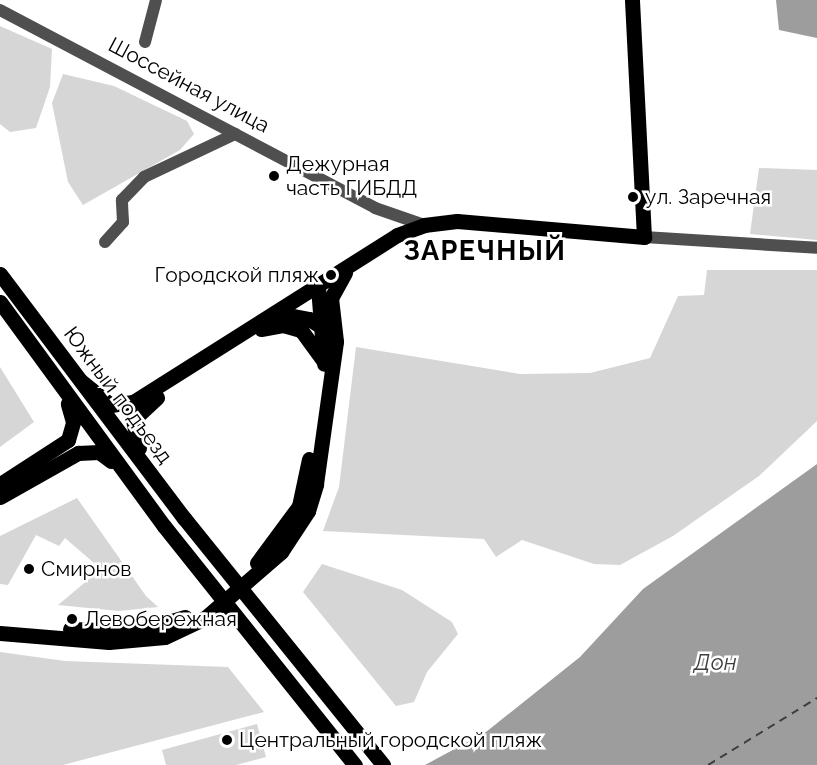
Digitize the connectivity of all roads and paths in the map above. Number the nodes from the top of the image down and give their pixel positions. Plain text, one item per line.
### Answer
1 (156, 0) edge
2 (632, 0) edge
3 (0, 10) edge
4 (145, 42) dead end
5 (235, 134) junction
6 (424, 225) junction
7 (644, 237) junction
8 (105, 242) dead end
9 (817, 248) edge
10 (350, 266) junction
11 (0, 274) edge
12 (318, 287) junction
13 (0, 302) edge
14 (278, 313) junction
15 (323, 326) junction
16 (261, 329) junction
17 (335, 351) junction
18 (323, 365) junction
19 (81, 381) junction
20 (64, 392) junction
21 (148, 470) junction
22 (131, 483) junction
23 (0, 484) edge
24 (0, 498) edge
25 (0, 624) edge
26 (0, 633) edge
27 (355, 765) edge
28 (382, 765) edge

1 - 4 street
2 - 7 main road
3 - 5 street, Шоссейная улица
5 - 6 street, Шоссейная улица
5 - 8 street
6 - 7 main road, Шоссейная улица
6 - 10 main road, Шоссейная улица
7 - 9 street, Шоссейная улица
10 - 12 main road, Шоссейная улица
10 - 17 main road
11 - 19 main road, Южный подъезд
12 - 14 main road, Шоссейная улица
12 - 15 main road
13 - 20 main road, Южный подъезд
14 - 15 main road
14 - 16 main road
14 - 19 main road
15 - 17 main road
15 - 18 main road
16 - 18 main road
16 - 21 main road
17 - 26 main road
18 - 25 main road
19 - 21 main road, Южный подъезд
20 - 22 main road, Южный подъезд
20 - 23 main road
21 - 28 main road, Южный подъезд
22 - 24 main road
22 - 27 main road, Южный подъезд

